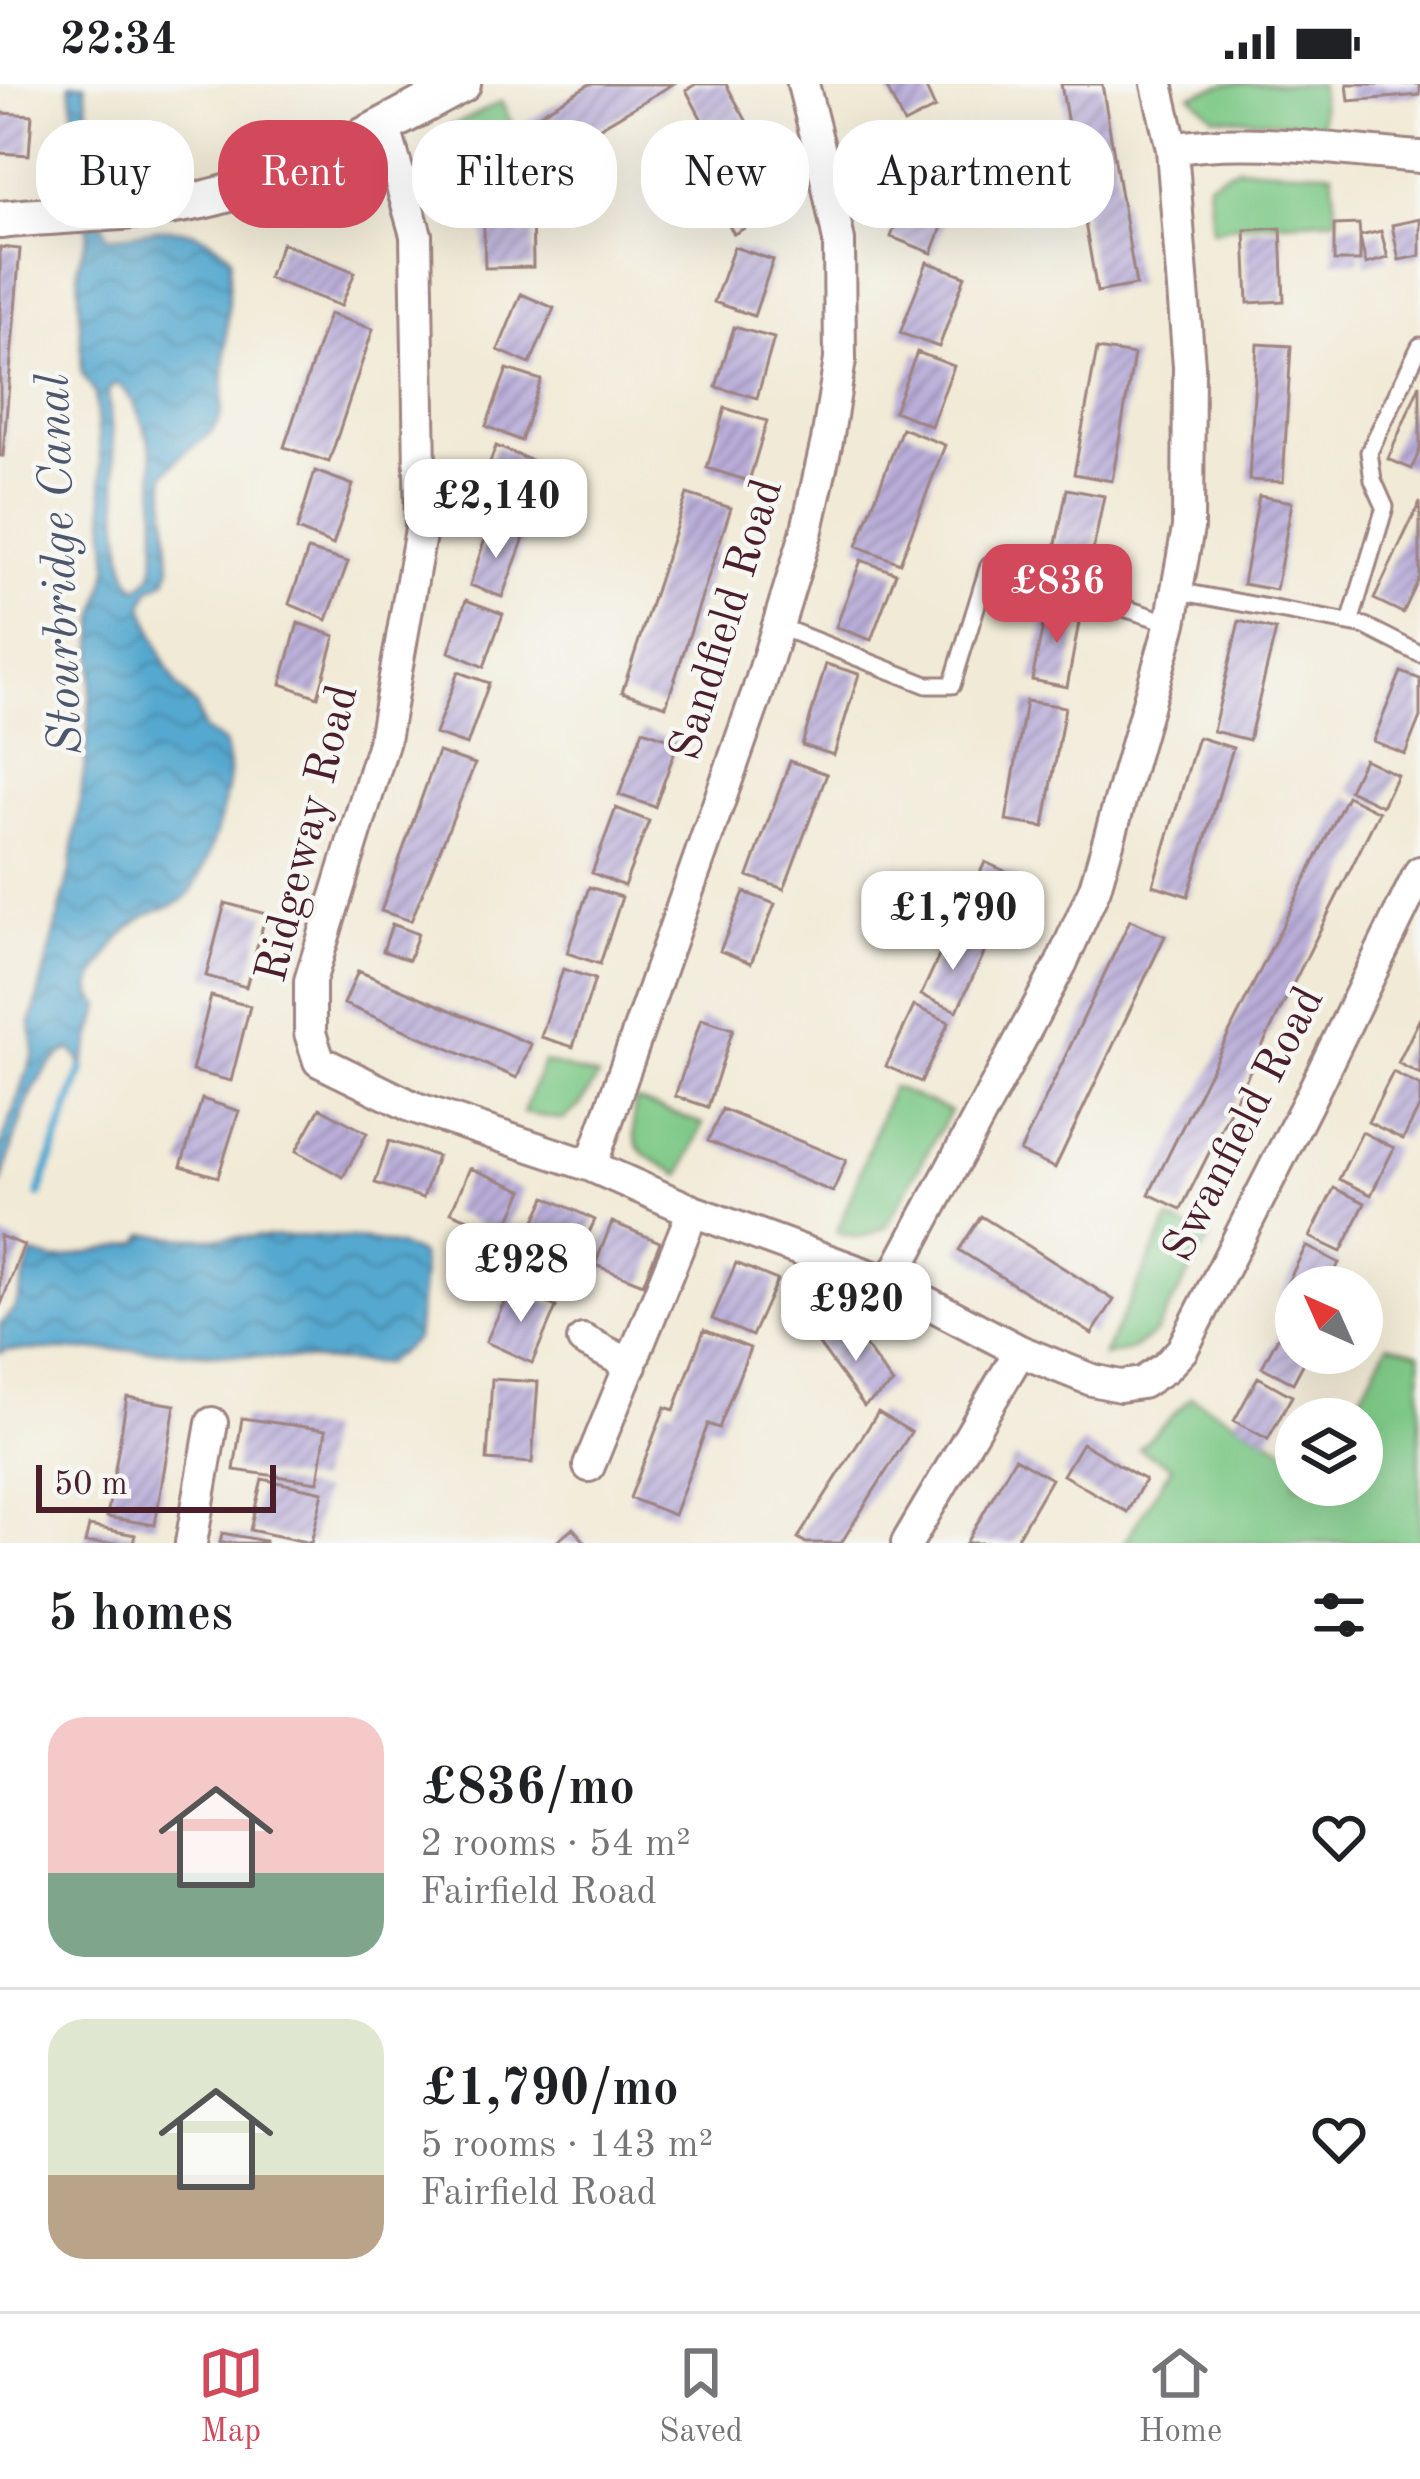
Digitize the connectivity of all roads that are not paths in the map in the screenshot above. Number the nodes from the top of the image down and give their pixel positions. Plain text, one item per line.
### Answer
1 (462, 84) edge
2 (803, 84) edge
3 (1157, 84) edge
4 (388, 126) edge
5 (388, 138) edge
6 (1172, 149) junction
7 (1420, 158) edge
8 (218, 195) edge
9 (8, 219) edge
10 (1420, 346) edge
11 (1177, 591) junction
12 (1171, 623) junction
13 (1350, 623) junction
14 (778, 626) junction
15 (1420, 654) edge
16 (1420, 872) edge
17 (591, 1166) junction
18 (693, 1211) junction
19 (890, 1283) junction
20 (583, 1340) dead end
21 (1020, 1351) junction
22 (631, 1365) junction
23 (1120, 1386) joint
24 (212, 1423) dead end
25 (589, 1466) dead end
26 (191, 1543) edge
27 (907, 1543) edge

1 - 4 street
2 - 14 street, Sandfield Road
3 - 6 street
5 - 17 street, Ridgeway Road
6 - 7 street
6 - 11 street
8 - 9 street
10 - 13 lane
11 - 12 street
11 - 13 lane
12 - 14 lane
12 - 19 street
13 - 15 lane
14 - 17 street, Sandfield Road
16 - 23 street, Swanfield Road
17 - 18 street, Ridgeway Road
18 - 19 street, Ridgeway Road
18 - 22 street
19 - 21 street, Ridgeway Road
20 - 22 street
21 - 23 street, Ridgeway Road
21 - 27 street
22 - 25 street
24 - 26 street

